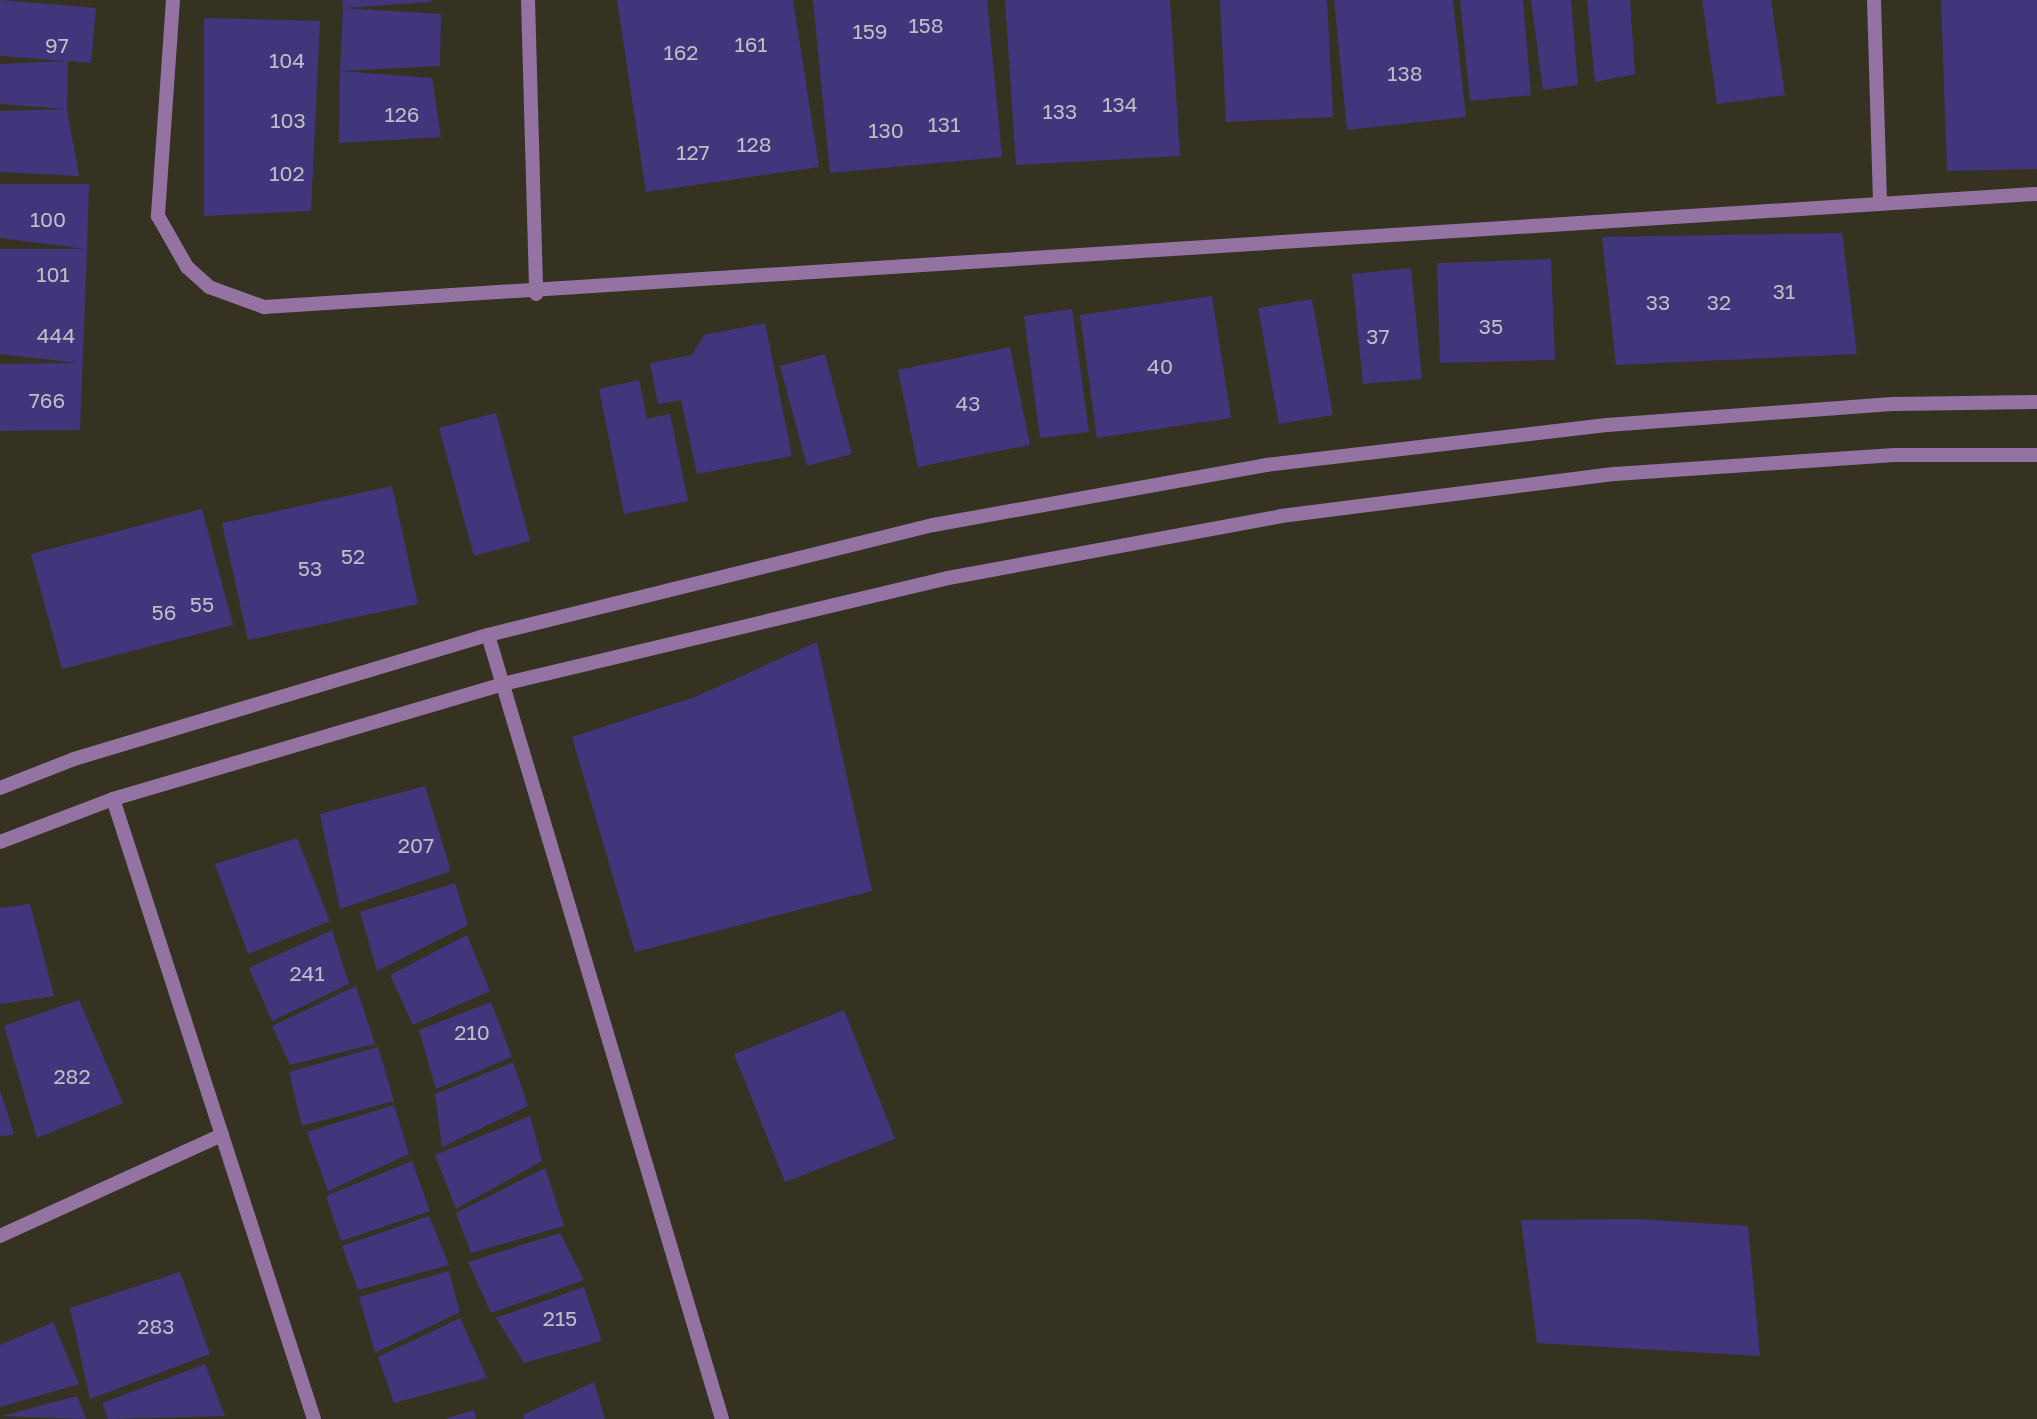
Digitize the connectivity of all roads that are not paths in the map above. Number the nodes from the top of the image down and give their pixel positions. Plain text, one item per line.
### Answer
1 (173, 0) edge
2 (528, 0) edge
3 (1874, 0) edge
4 (2037, 194) edge
5 (1880, 204) junction
6 (537, 294) junction
7 (2037, 402) edge
8 (2037, 455) edge
9 (488, 635) junction
10 (503, 684) junction
11 (0, 788) edge
12 (113, 799) junction
13 (0, 842) edge
14 (222, 1135) junction
15 (0, 1236) edge
16 (314, 1419) edge
17 (722, 1419) edge

1 - 6 street
2 - 6 street
3 - 5 street
4 - 5 street
5 - 6 street
7 - 9 street
8 - 10 street
9 - 10 street
9 - 11 street
10 - 12 street
10 - 17 street
12 - 13 street
12 - 14 street
14 - 15 street
14 - 16 street

